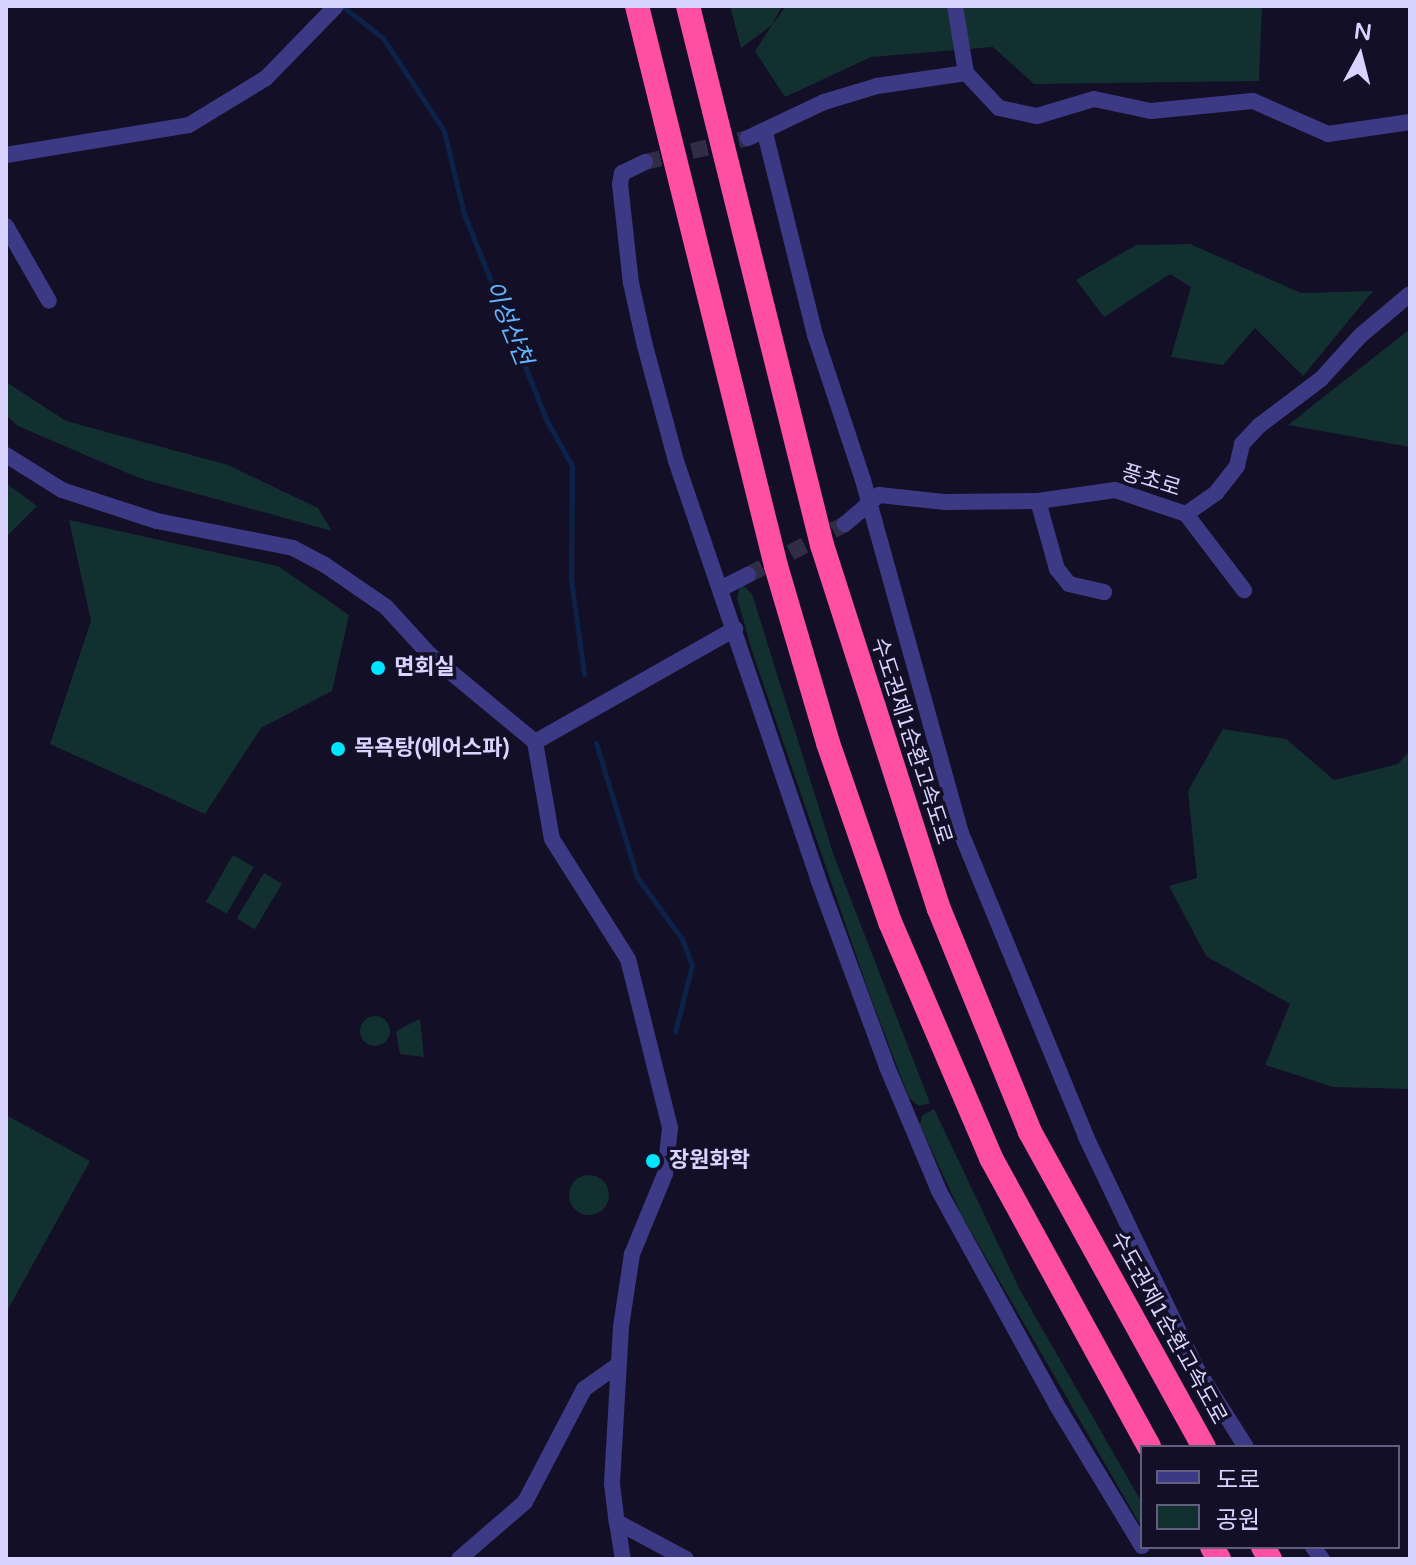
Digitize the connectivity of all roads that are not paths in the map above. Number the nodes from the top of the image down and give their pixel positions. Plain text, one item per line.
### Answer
1 (637, 6) edge
2 (688, 6) edge
3 (955, 6) edge
4 (326, 10) edge
5 (966, 73) junction
6 (1410, 122) edge
7 (765, 133) junction
8 (748, 138) tunnel mouth
9 (6, 155) edge
10 (645, 162) tunnel mouth
11 (6, 226) edge
12 (1410, 294) edge
13 (49, 301) dead end
14 (6, 455) edge
15 (1038, 501) junction
16 (869, 505) junction
17 (1186, 514) junction
18 (845, 524) tunnel mouth
19 (748, 575) tunnel mouth
20 (722, 588) junction
21 (1244, 590) dead end
22 (1104, 592) dead end
23 (735, 629) junction
24 (535, 742) junction
25 (618, 1365) junction
26 (1148, 1445) edge
27 (1203, 1445) edge
28 (1245, 1445) edge
29 (617, 1522) junction
30 (1140, 1543) edge
31 (459, 1559) edge
32 (623, 1559) edge
33 (686, 1559) edge

1 - 26 highway
2 - 27 highway, 수도권제1순환고속도로
3 - 5 street
4 - 9 street
5 - 6 street
5 - 7 street
7 - 8 street
7 - 16 street
10 - 20 street
11 - 13 street
12 - 17 street, 풍초로
14 - 24 street
15 - 16 street, 풍초로
15 - 17 street, 풍초로
15 - 22 street
16 - 18 street, 풍초로
16 - 28 street
17 - 21 street
19 - 20 street
20 - 23 street
23 - 24 street
23 - 30 street
24 - 25 street
25 - 29 street
25 - 31 street
29 - 32 street
29 - 33 street

